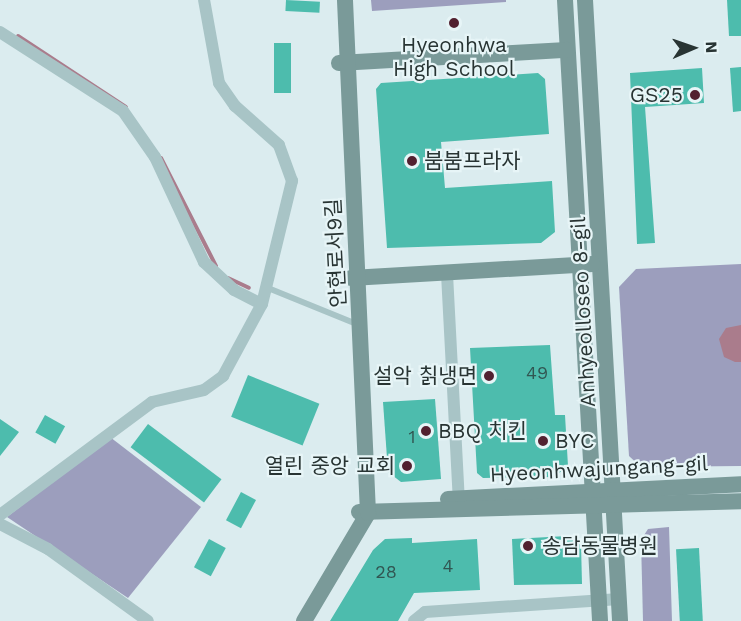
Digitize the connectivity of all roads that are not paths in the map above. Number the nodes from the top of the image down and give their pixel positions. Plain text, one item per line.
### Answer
1 (204, 0) edge
2 (335, 0) edge
3 (345, 0) edge
4 (565, 0) edge
5 (585, 0) edge
6 (0, 32) edge
7 (567, 50) junction
8 (344, 63) junction
9 (603, 263) junction
10 (583, 266) junction
11 (447, 274) junction
12 (356, 278) junction
13 (267, 288) junction
14 (262, 304) junction
15 (354, 323) junction
16 (741, 484) edge
17 (616, 500) junction
18 (596, 501) junction
19 (741, 501) edge
20 (459, 504) junction
21 (364, 508) junction
22 (0, 515) edge
23 (0, 525) edge
24 (620, 599) junction
25 (600, 601) junction
26 (148, 621) edge
27 (296, 621) edge
28 (304, 621) edge
29 (414, 621) edge
30 (600, 621) edge
31 (620, 621) edge

1 - 13 street
2 - 8 street, 안현로서9길
3 - 8 street, 안현로서9길
4 - 7 street, Anhyeolloseo 8-gil
5 - 9 street, Anhyeolloseo 8-gil
6 - 14 street
7 - 8 street
7 - 10 street, Anhyeolloseo 8-gil
8 - 12 street, 안현로서9길
9 - 10 street
9 - 17 street, Anhyeolloseo 8-gil
10 - 11 street
10 - 18 street, Anhyeolloseo 8-gil
11 - 12 street
11 - 20 street
12 - 15 street, 안현로서9길
12 - 21 street, 안현로서9길
13 - 14 street
13 - 15 lane
14 - 22 street
15 - 21 street, 안현로서9길
16 - 17 street, Hyeonhwajungang-gil
17 - 18 street, Hyeonhwajungang-gil
17 - 19 street
17 - 24 street, Anhyeolloseo 8-gil
18 - 20 street, Hyeonhwajungang-gil
18 - 25 street, Anhyeolloseo 8-gil
20 - 21 street, Hyeonhwajungang-gil
21 - 27 street
21 - 28 street
23 - 26 street
24 - 25 street
24 - 31 street, Anhyeolloseo 8-gil
25 - 29 street
25 - 30 street, Anhyeolloseo 8-gil

